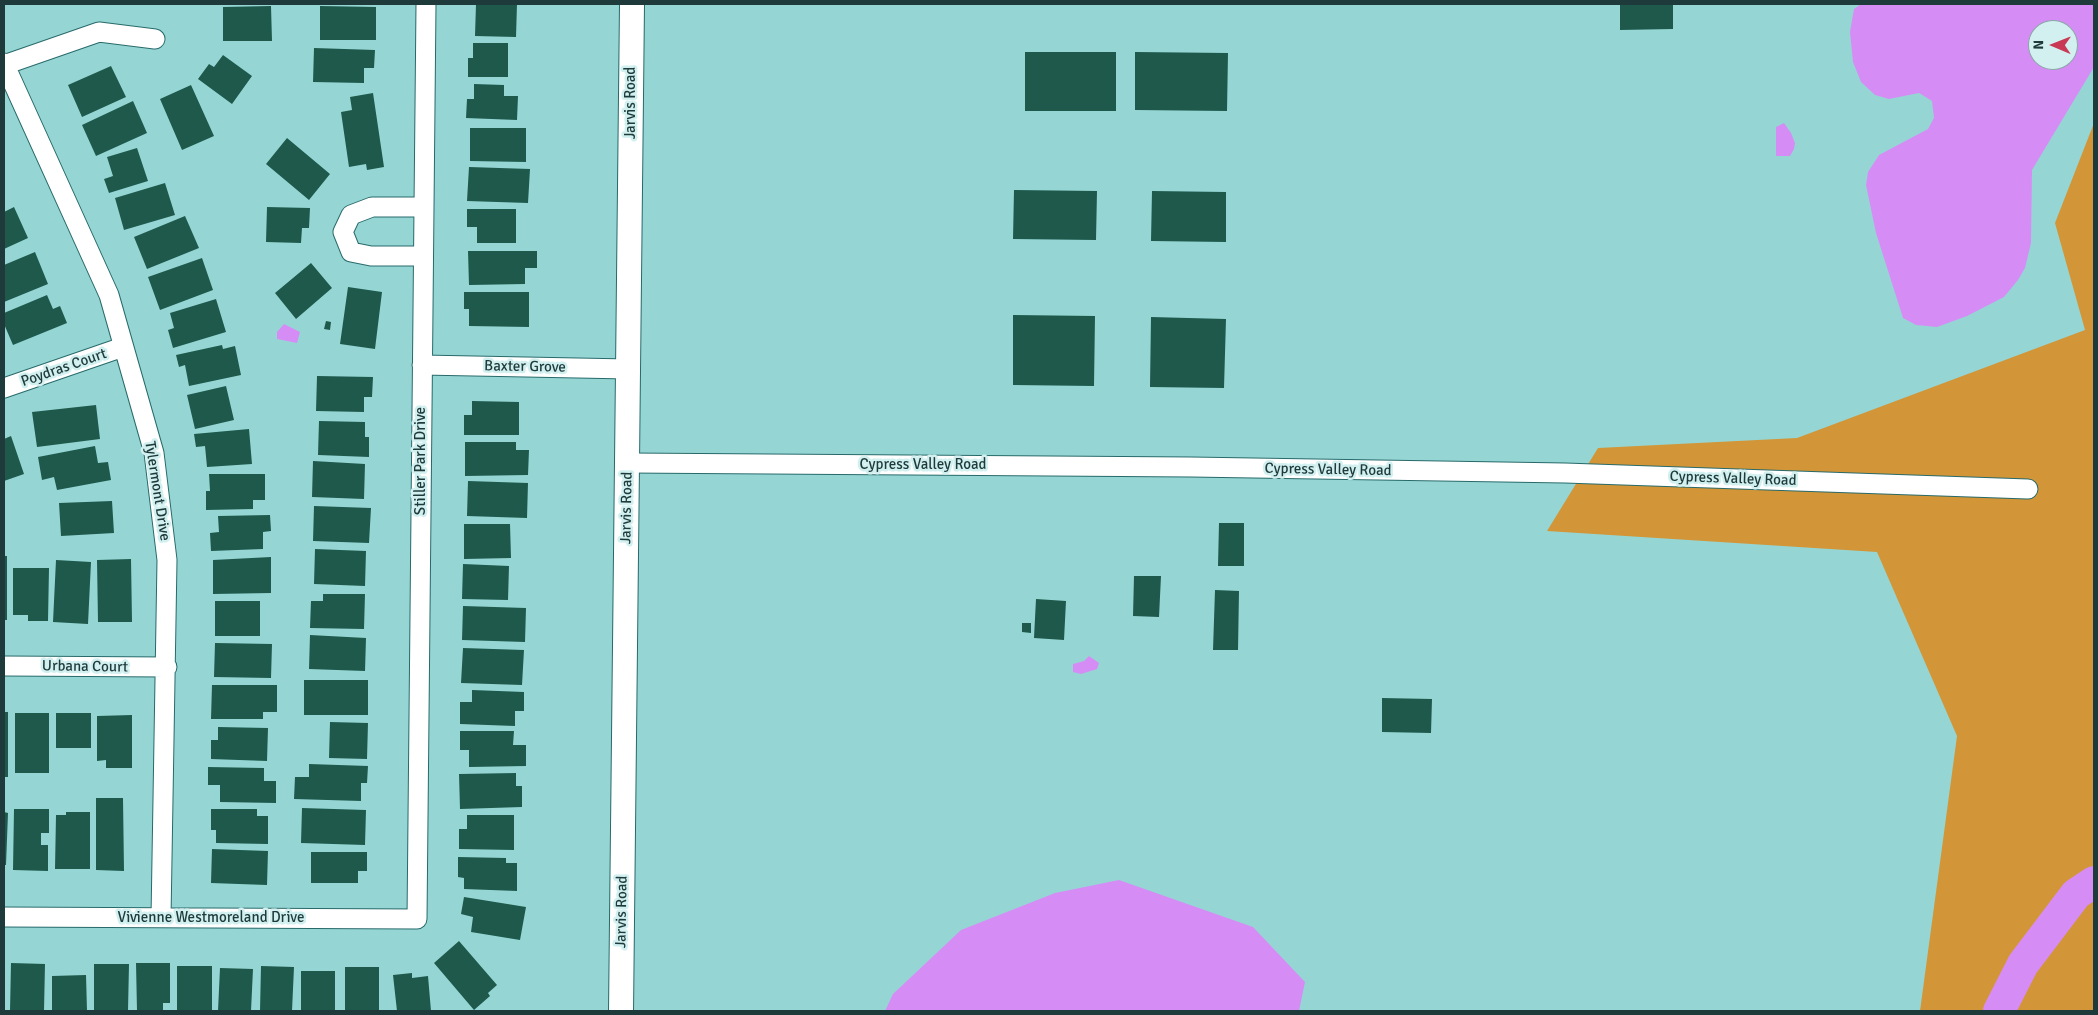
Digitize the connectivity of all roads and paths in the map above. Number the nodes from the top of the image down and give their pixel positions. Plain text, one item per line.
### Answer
1 (426, 4) edge
2 (632, 4) edge
3 (155, 39) dead end
4 (4, 64) edge
5 (424, 206) junction
6 (423, 256) junction
7 (123, 347) junction
8 (422, 365) junction
9 (629, 369) junction
10 (4, 388) edge
11 (628, 463) junction
12 (2028, 489) dead end
13 (4, 666) edge
14 (167, 668) junction
15 (4, 917) edge
16 (161, 918) junction
17 (418, 919) joint
18 (621, 1011) edge

1 - 5 street, Stiller Park Drive
2 - 9 street, Jarvis Road
3 - 4 street
4 - 7 street, Tylermont Drive
5 - 6 street, Stiller Park Drive
5 - 6 street
6 - 8 street, Stiller Park Drive
7 - 10 street, Poydras Court
7 - 14 street, Tylermont Drive
8 - 9 street, Baxter Grove
8 - 17 street, Stiller Park Drive
9 - 11 street, Jarvis Road
11 - 12 street, Cypress Valley Road
11 - 18 street, Jarvis Road
13 - 14 street, Urbana Court
14 - 16 street, Tylermont Drive
15 - 16 street, Vivienne Westmoreland Drive
16 - 17 street, Vivienne Westmoreland Drive

